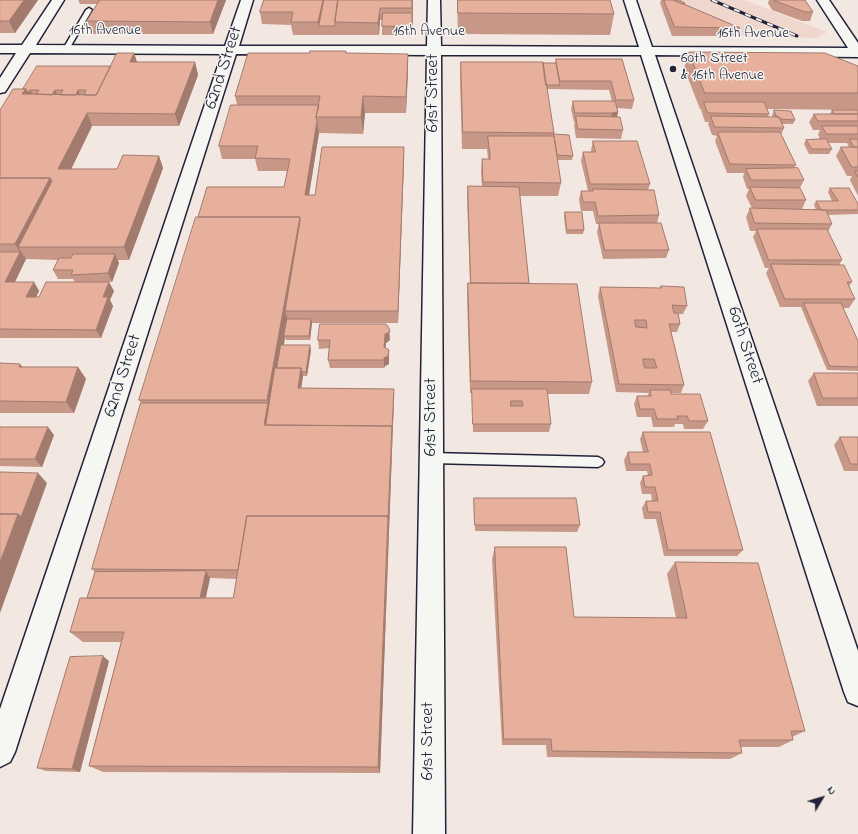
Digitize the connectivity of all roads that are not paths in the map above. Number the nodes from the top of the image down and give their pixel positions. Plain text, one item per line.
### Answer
1 (58, 0) edge
2 (247, 0) edge
3 (434, 0) edge
4 (630, 0) edge
5 (823, 0) edge
6 (89, 10) dead end
7 (0, 49) edge
8 (27, 49) junction
9 (66, 49) junction
10 (231, 50) junction
11 (434, 50) junction
12 (646, 51) junction
13 (858, 52) edge
14 (0, 90) edge
15 (431, 458) junction
16 (598, 462) dead end
17 (858, 692) edge
18 (0, 752) edge
19 (429, 834) edge

1 - 8 street
2 - 10 street, 62nd Street
3 - 11 street, 61st Street
4 - 12 street, 60th Street
5 - 13 street
6 - 9 lane
7 - 8 street, 16th Avenue
8 - 9 street, 16th Avenue
8 - 14 street
9 - 10 street, 16th Avenue
10 - 11 street, 16th Avenue
10 - 18 street, 62nd Street
11 - 12 street, 16th Avenue
11 - 15 street, 61st Street
12 - 13 street, 16th Avenue
12 - 17 street, 60th Street
15 - 16 lane
15 - 19 street, 61st Street

